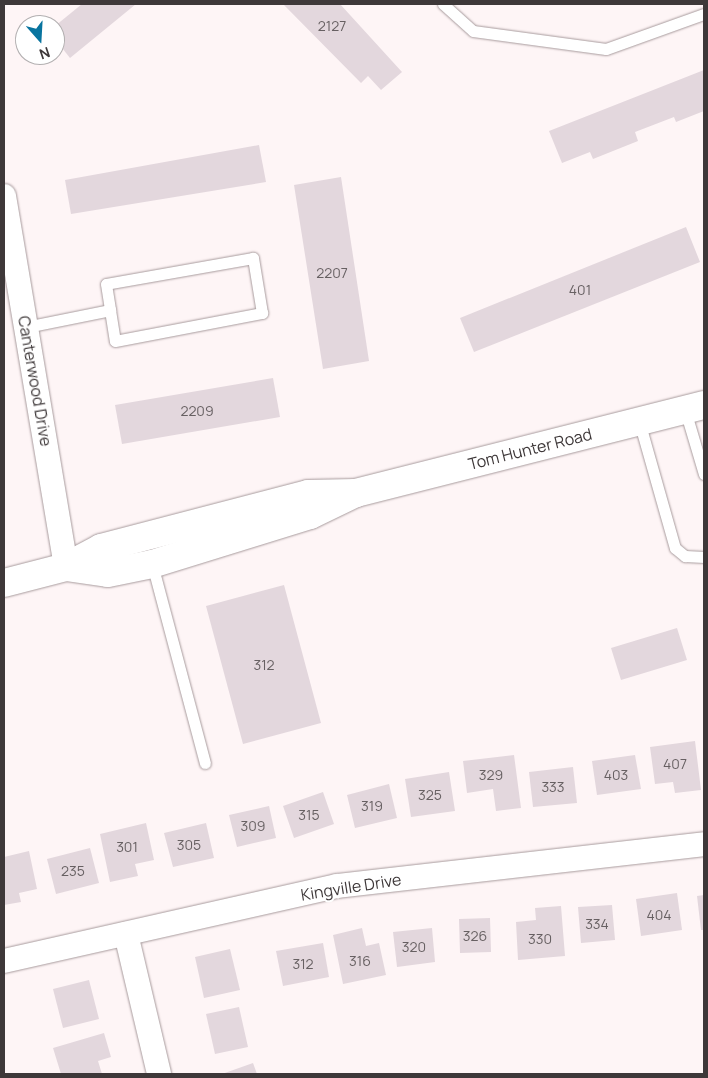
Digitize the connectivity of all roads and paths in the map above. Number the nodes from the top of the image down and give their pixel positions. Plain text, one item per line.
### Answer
1 (443, 4) edge
2 (704, 14) edge
3 (4, 196) edge
4 (110, 310) junction
5 (26, 328) junction
6 (694, 407) edge
7 (639, 421) junction
8 (704, 474) edge
9 (356, 494) junction
10 (704, 557) edge
11 (152, 564) junction
12 (66, 567) junction
13 (4, 583) edge
14 (205, 763) dead end
15 (704, 844) edge
16 (126, 934) junction
17 (4, 961) edge
18 (159, 1074) edge

1 - 2 lane
3 - 5 street, Canterwood Drive
4 - 4 lane
4 - 5 lane
5 - 12 street, Canterwood Drive
6 - 7 street, Tom Hunter Road
6 - 8 lane
7 - 9 street, Tom Hunter Road
7 - 10 lane
9 - 11 street, Tom Hunter Road
9 - 12 street, Tom Hunter Road
11 - 12 street, Tom Hunter Road
11 - 14 lane
12 - 13 street, Tom Hunter Road
15 - 16 street, Kingville Drive
16 - 17 street, Kingville Drive
16 - 18 street

